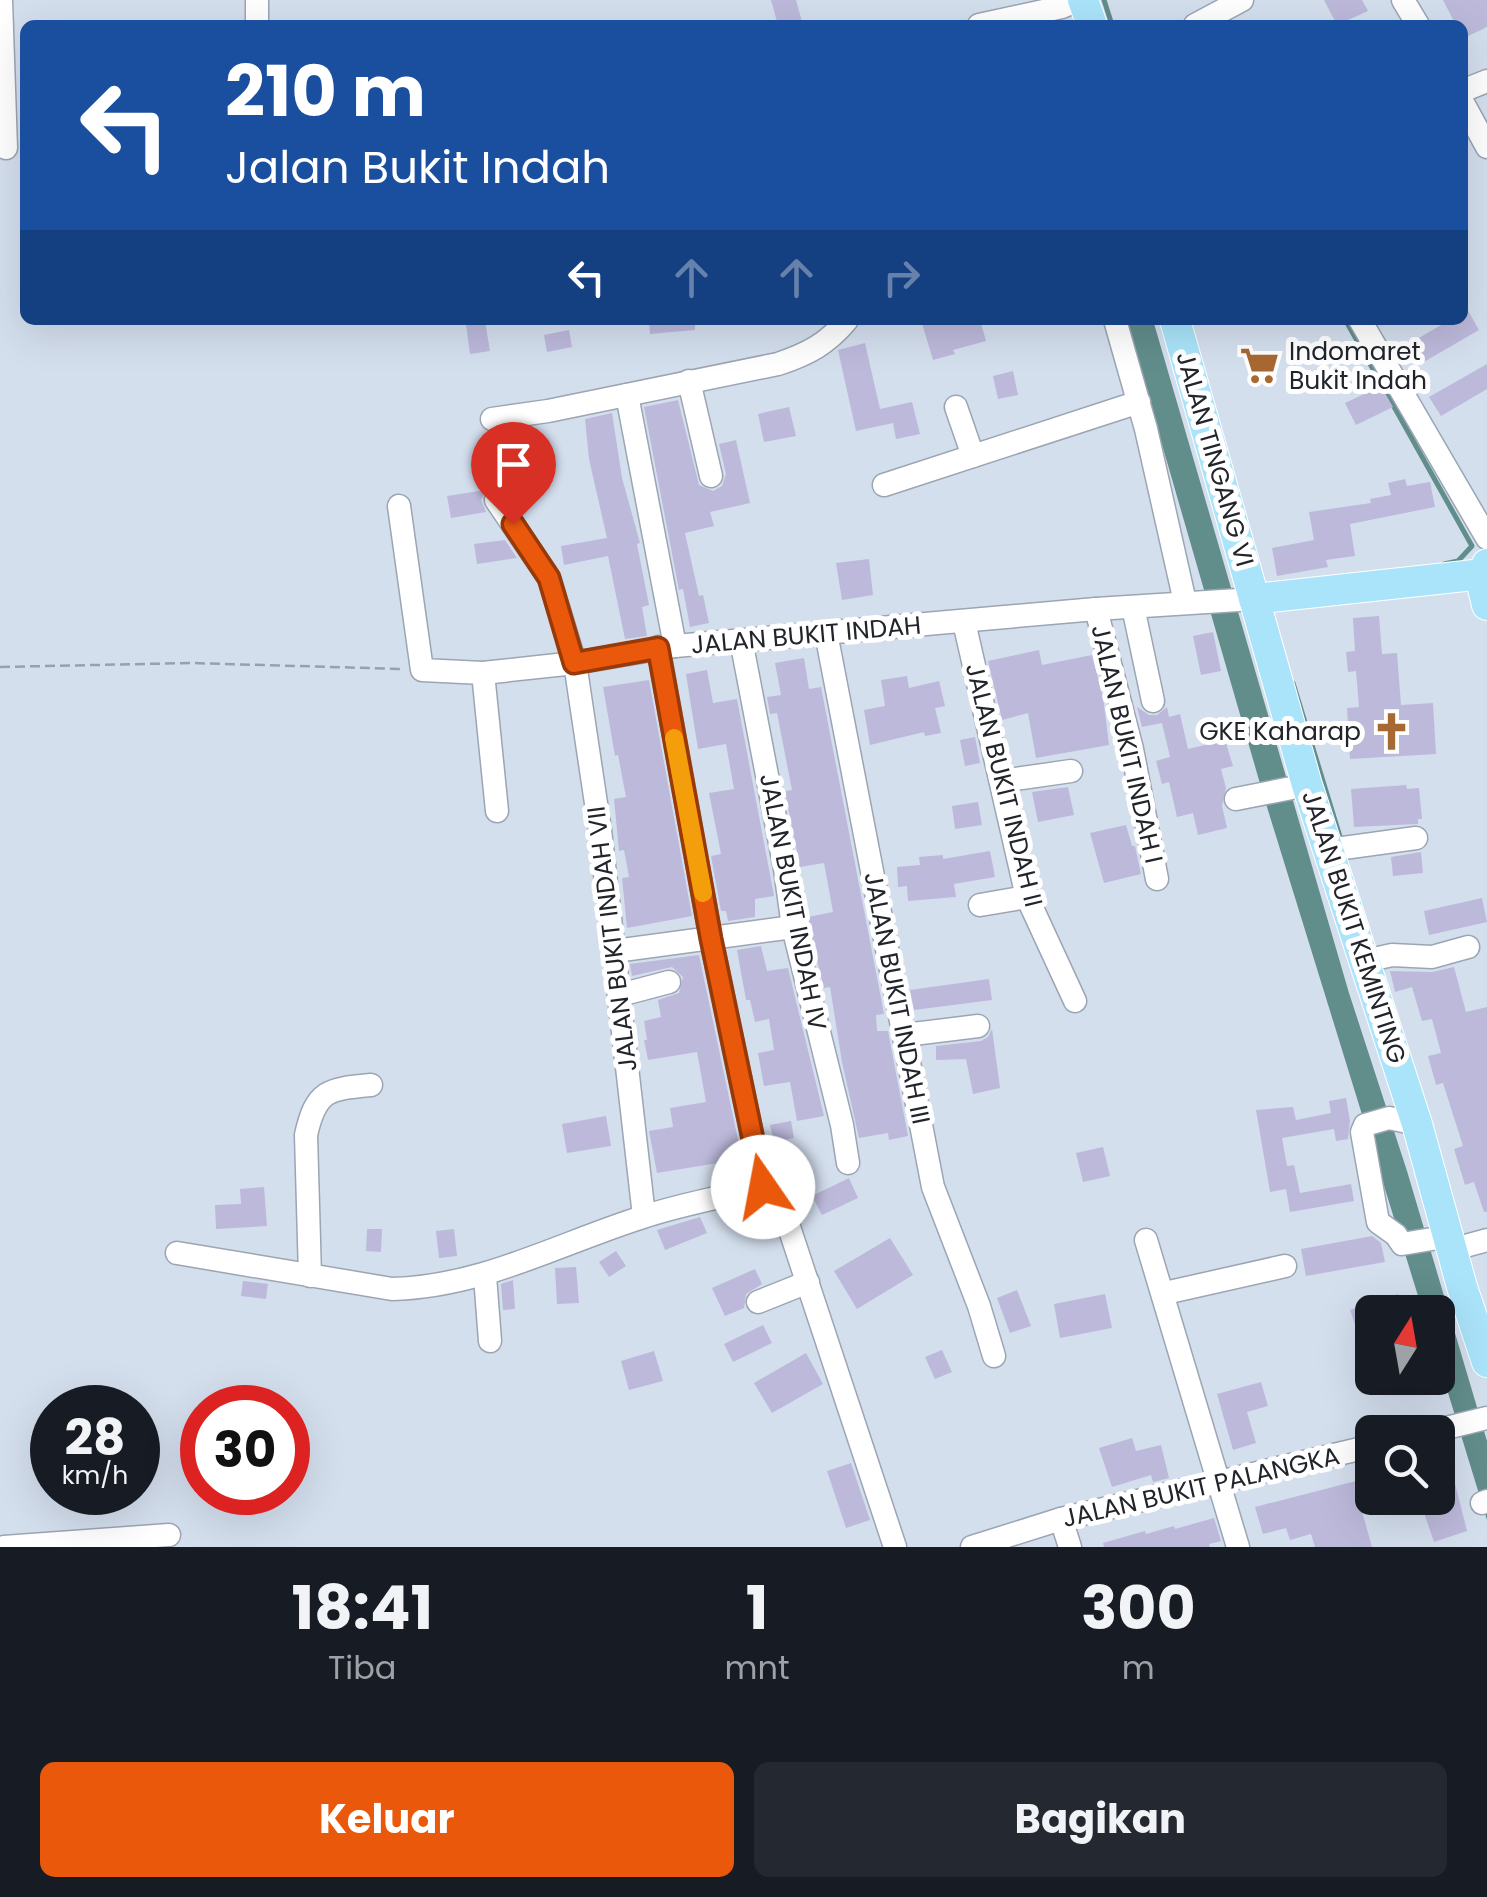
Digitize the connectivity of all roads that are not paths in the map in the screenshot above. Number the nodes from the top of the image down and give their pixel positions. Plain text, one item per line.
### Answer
1 (1, 0) edge
2 (1242, 0) edge
3 (1074, 2) edge
4 (1027, 13) edge
5 (998, 20) edge
6 (1206, 20) edge
7 (1468, 111) edge
8 (10, 147) edge
9 (1487, 147) edge
10 (843, 325) edge
11 (1116, 325) edge
12 (1176, 325) edge
13 (1363, 325) edge
14 (690, 382) junction
15 (628, 396) junction
16 (1139, 402) junction
17 (956, 407) dead end
18 (492, 419) dead end
19 (973, 456) junction
20 (711, 476) dead end
21 (884, 486) dead end
22 (496, 500) dead end
23 (398, 506) dead end
24 (1487, 538) edge
25 (1485, 569) edge
26 (1244, 598) junction
27 (1196, 601) junction
28 (1487, 605) edge
29 (1133, 607) junction
30 (1096, 608) junction
31 (964, 622) junction
32 (604, 630) dead end
33 (826, 632) junction
34 (741, 640) junction
35 (666, 647) junction
36 (607, 655) junction
37 (574, 663) junction
38 (483, 673) junction
39 (1153, 701) dead end
40 (1071, 771) dead end
41 (1002, 781) junction
42 (1298, 787) junction
43 (1236, 799) dead end
44 (498, 810) dead end
45 (1416, 838) dead end
46 (1330, 850) junction
47 (1157, 879) dead end
48 (1027, 897) junction
49 (980, 905) dead end
50 (792, 928) junction
51 (711, 939) junction
52 (1468, 947) dead end
53 (614, 952) junction
54 (1366, 960) junction
55 (669, 982) dead end
56 (620, 995) junction
57 (1076, 1001) dead end
58 (978, 1026) dead end
59 (905, 1035) junction
60 (371, 1085) dead end
61 (1403, 1121) junction
62 (848, 1163) dead end
63 (763, 1187) junction
64 (644, 1216) junction
65 (1146, 1240) dead end
66 (1487, 1240) edge
67 (1444, 1241) junction
68 (177, 1253) dead end
69 (1285, 1266) dead end
70 (310, 1276) junction
71 (484, 1276) junction
72 (808, 1282) junction
73 (1165, 1293) junction
74 (758, 1302) dead end
75 (490, 1341) dead end
76 (994, 1356) dead end
77 (1487, 1362) edge
78 (1484, 1418) edge
79 (1455, 1426) edge
80 (1355, 1450) edge
81 (1220, 1480) junction
82 (1062, 1519) junction
83 (169, 1535) dead end
84 (4, 1547) edge
85 (895, 1547) edge
86 (972, 1547) edge
87 (1070, 1547) edge
88 (1238, 1547) edge

1 - 8 street
2 - 6 street
3 - 4 street
4 - 5 street
7 - 9 street
10 - 14 street
11 - 16 street
12 - 26 main road, JALAN TINGANG VI
13 - 24 street
14 - 15 street
14 - 20 street
15 - 18 street
15 - 35 street
16 - 19 street
16 - 27 street
17 - 19 street
19 - 21 street
22 - 37 street, JALAN BUKIT INDAH VII
23 - 38 street, JALAN BUKIT INDAH
25 - 26 main road
25 - 28 main road
26 - 27 street, JALAN BUKIT INDAH
26 - 42 main road, JALAN BUKIT KEMINTING
27 - 29 street, JALAN BUKIT INDAH
29 - 30 street, JALAN BUKIT INDAH
29 - 39 street
30 - 31 street, JALAN BUKIT INDAH
30 - 47 street, JALAN BUKIT INDAH I
31 - 33 street, JALAN BUKIT INDAH
31 - 41 street, JALAN BUKIT INDAH II
32 - 36 street
33 - 34 street, JALAN BUKIT INDAH
33 - 59 street, JALAN BUKIT INDAH III
34 - 35 street, JALAN BUKIT INDAH
34 - 50 street, JALAN BUKIT INDAH IV
35 - 36 street, JALAN BUKIT INDAH
35 - 51 street
36 - 37 street, JALAN BUKIT INDAH
37 - 38 street, JALAN BUKIT INDAH
37 - 53 street, JALAN BUKIT INDAH VII
38 - 44 street
40 - 41 street
41 - 48 street, JALAN BUKIT INDAH II
42 - 43 street
42 - 46 main road, JALAN BUKIT KEMINTING
45 - 46 street
46 - 54 main road, JALAN BUKIT KEMINTING
48 - 49 street
48 - 57 street, JALAN BUKIT INDAH II
50 - 51 street
50 - 62 street, JALAN BUKIT INDAH IV
51 - 53 street
51 - 63 street
52 - 54 street
53 - 56 street, JALAN BUKIT INDAH VII
54 - 61 main road, JALAN BUKIT KEMINTING
55 - 56 street
56 - 64 street, JALAN BUKIT INDAH VII
58 - 59 street
59 - 76 street, JALAN BUKIT INDAH III
60 - 70 street
61 - 67 main road, JALAN BUKIT KEMINTING
61 - 67 street
63 - 64 street
63 - 72 street
64 - 71 street
65 - 73 street
66 - 67 street
67 - 77 main road, JALAN BUKIT KEMINTING
68 - 70 street
69 - 73 street
70 - 71 street
71 - 75 street
72 - 74 street
72 - 85 street
73 - 81 street
78 - 79 street
80 - 81 street, JALAN BUKIT PALANGKA
81 - 82 street, JALAN BUKIT PALANGKA
81 - 88 street
82 - 86 street, JALAN BUKIT PALANGKA
82 - 87 street
83 - 84 street

